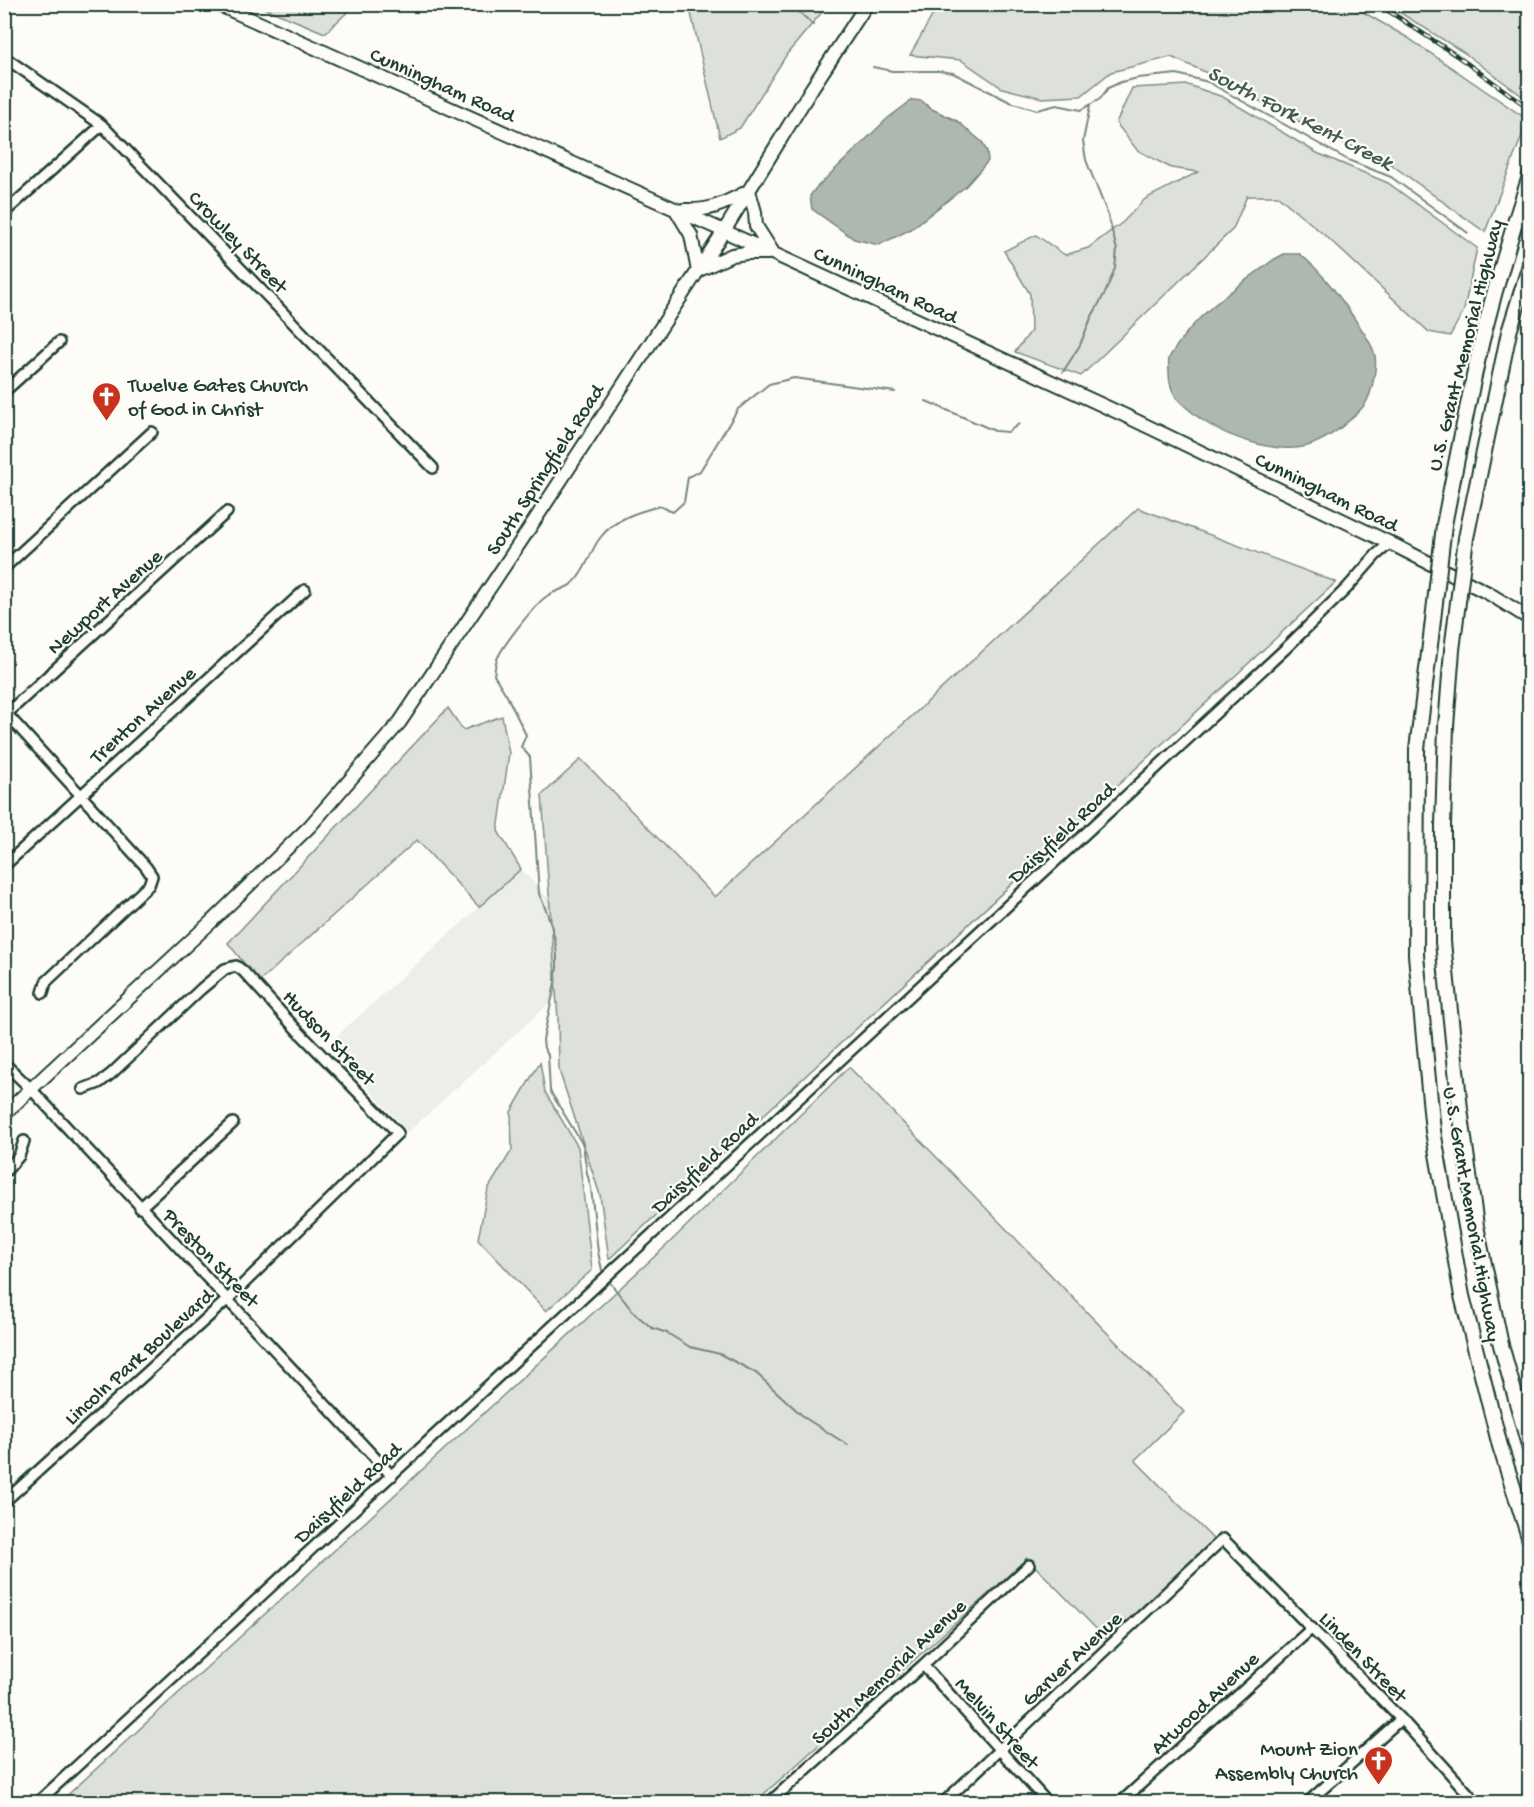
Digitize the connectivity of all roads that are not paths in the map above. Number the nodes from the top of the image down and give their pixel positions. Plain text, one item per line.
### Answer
1 (217, 4) edge
2 (867, 4) edge
3 (4, 57) edge
4 (102, 125) junction
5 (1530, 176) edge
6 (749, 191) junction
7 (676, 210) junction
8 (4, 213) edge
9 (724, 231) junction
10 (773, 253) junction
11 (1530, 265) edge
12 (698, 271) junction
13 (58, 342) dead end
14 (4, 392) edge
15 (152, 432) dead end
16 (433, 468) dead end
17 (228, 512) dead end
18 (1390, 543) junction
19 (4, 568) edge
20 (305, 590) dead end
21 (1530, 619) edge
22 (5, 714) edge
23 (81, 795) junction
24 (4, 866) edge
25 (43, 993) dead end
26 (4, 1063) edge
27 (31, 1089) junction
28 (83, 1089) dead end
29 (4, 1114) edge
30 (233, 1123) dead end
31 (398, 1133) joint
32 (24, 1141) dead end
33 (4, 1173) edge
34 (140, 1208) junction
35 (228, 1299) junction
36 (1530, 1449) edge
37 (392, 1476) junction
38 (4, 1502) edge
39 (1223, 1539) joint
40 (1530, 1540) edge
41 (1029, 1565) dead end
42 (1311, 1628) junction
43 (923, 1665) junction
44 (1401, 1719) junction
45 (1000, 1750) junction
46 (38, 1803) edge
47 (770, 1803) edge
48 (944, 1803) edge
49 (1047, 1803) edge
50 (1121, 1803) edge
51 (1308, 1803) edge
52 (1476, 1803) edge

1 - 7 main road, Cunningham Road
2 - 6 main road, South Springfield Road
3 - 4 street, Crowley Street
4 - 8 street
4 - 16 street, Crowley Street
5 - 40 highway, U.S. Grant Memorial Highway, bridge
6 - 7 main road
6 - 9 main road, South Springfield Road
6 - 10 main road
7 - 9 main road, Cunningham Road
7 - 12 main road
9 - 10 main road, Cunningham Road
9 - 12 main road, South Springfield Road
10 - 12 main road
10 - 18 main road, Cunningham Road
11 - 36 highway, U.S. Grant Memorial Highway, bridge
12 - 27 main road, South Springfield Road
13 - 14 street
15 - 19 street
17 - 22 street, Newport Avenue
18 - 21 main road, Cunningham Road
18 - 37 street, Daisyfield Road
20 - 23 street, Trenton Avenue
22 - 23 street
23 - 24 street, Trenton Avenue
23 - 25 street
26 - 27 street, Preston Street
27 - 29 main road, South Springfield Road
27 - 34 street, Preston Street
28 - 31 street, Hudson Street
30 - 34 street
31 - 35 street, Lincoln Park Boulevard
32 - 33 street
34 - 35 street, Preston Street
35 - 37 street, Preston Street
35 - 38 street, Lincoln Park Boulevard
37 - 46 street, Daisyfield Road
39 - 42 street, Linden Street
39 - 45 street, Garver Avenue
41 - 43 street, South Memorial Avenue
42 - 44 street, Linden Street
42 - 50 street, Atwood Avenue
43 - 45 street, Melvin Street
43 - 47 street, South Memorial Avenue
44 - 51 street
44 - 52 street, Linden Street
45 - 48 street, Garver Avenue
45 - 49 street, Melvin Street

